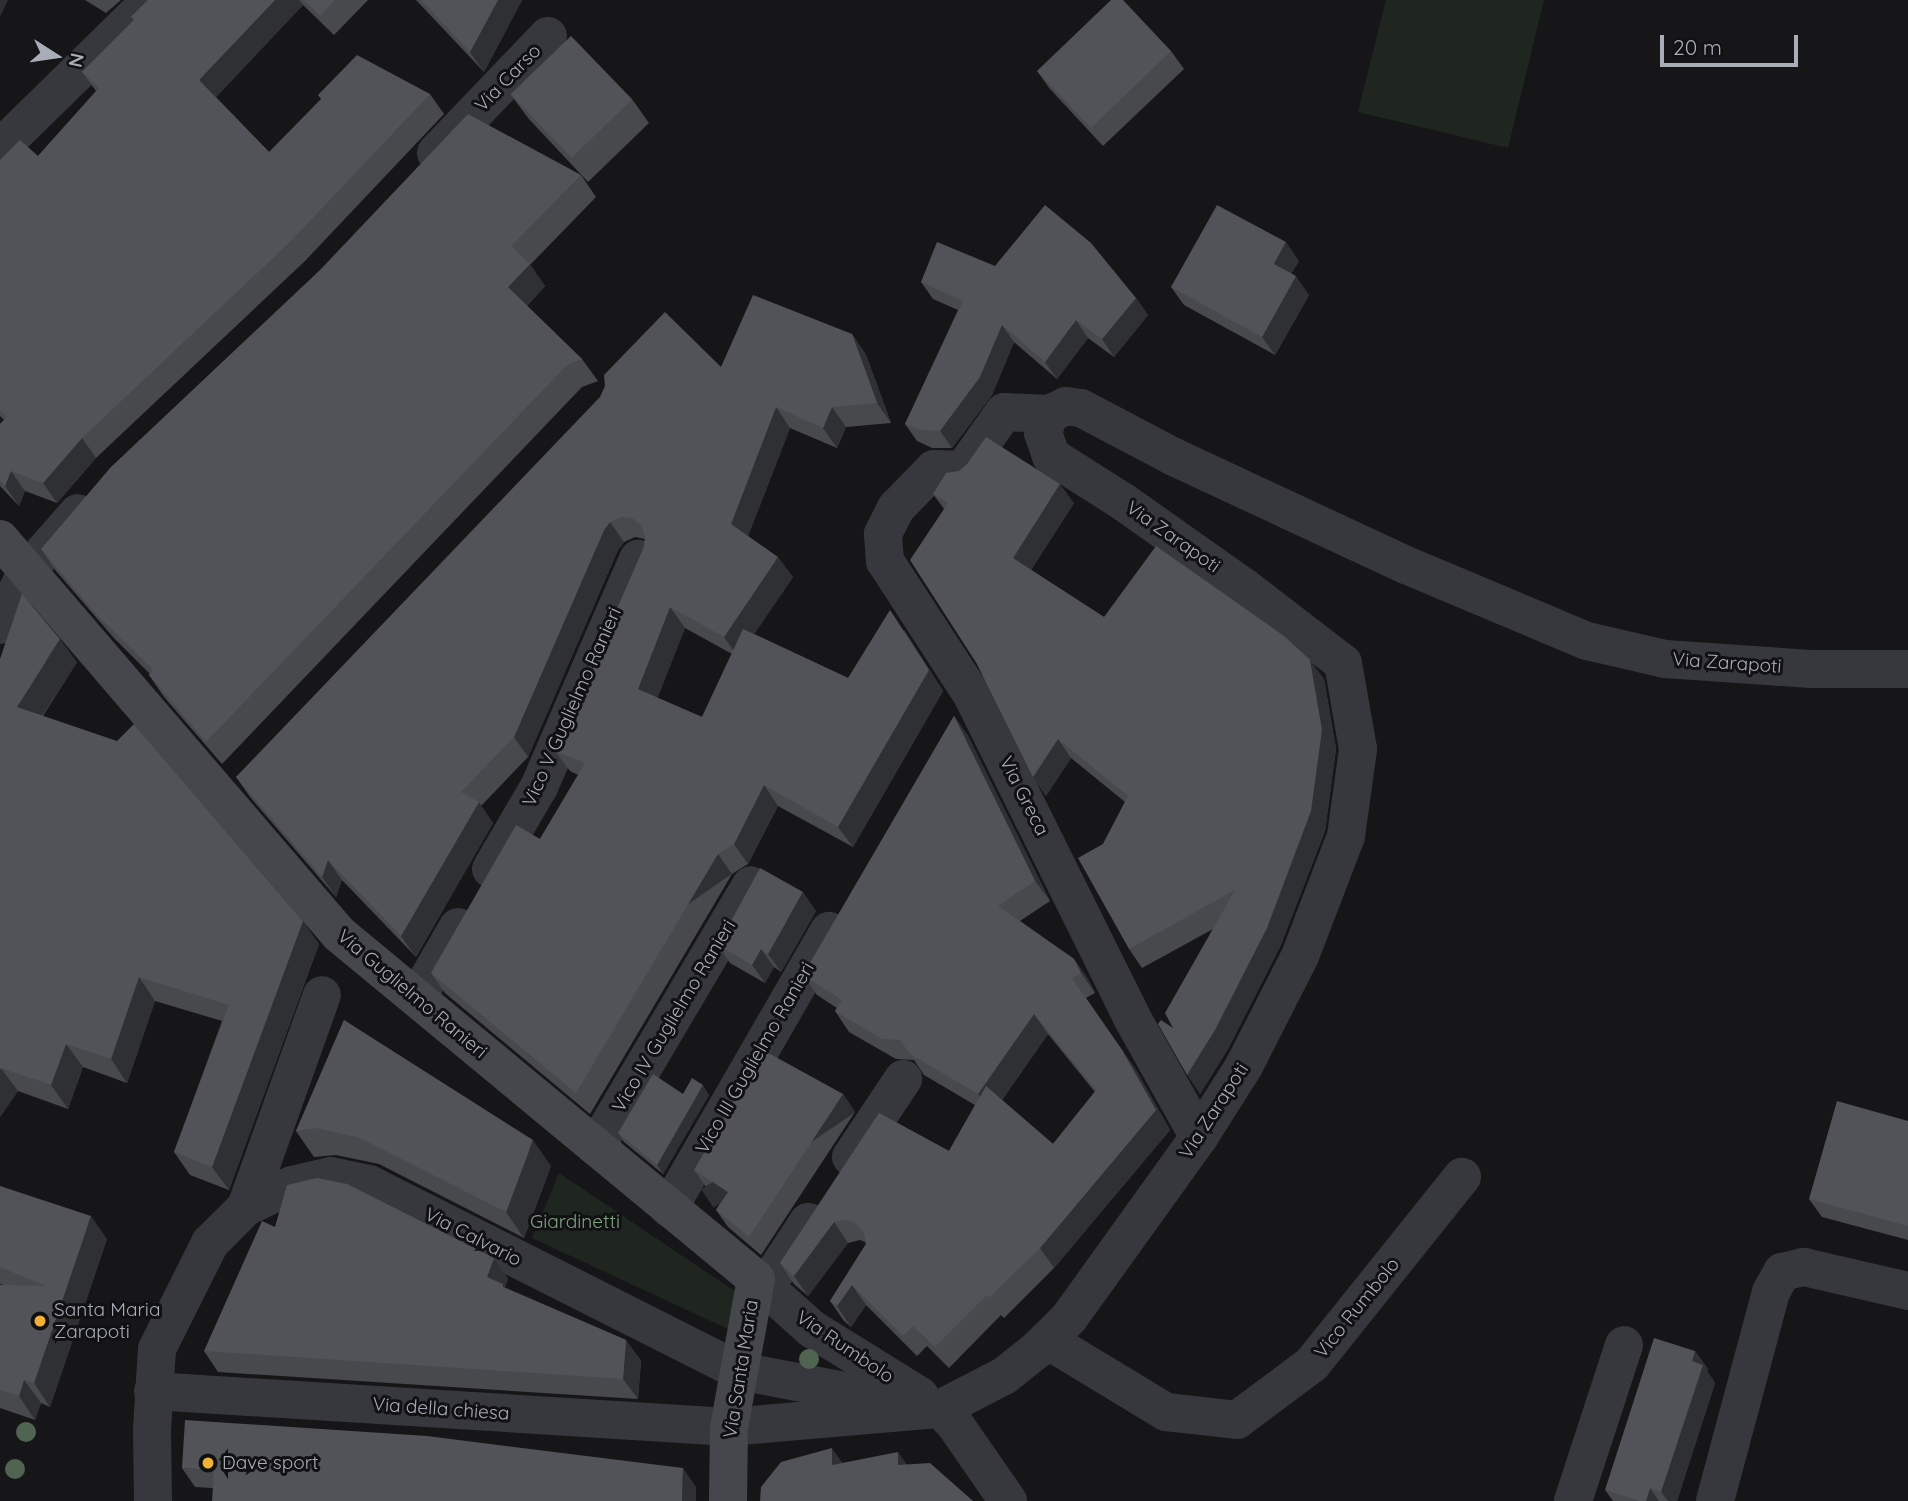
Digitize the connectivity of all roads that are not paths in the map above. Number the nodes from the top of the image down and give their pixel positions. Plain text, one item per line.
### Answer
1 (151, 0) edge
2 (548, 36) dead end
3 (0, 148) edge
4 (415, 176) edge
5 (1049, 414) junction
6 (102, 484) edge
7 (0, 539) edge
8 (638, 559) edge
9 (27, 571) junction
10 (0, 625) edge
11 (1908, 669) edge
12 (969, 690) junction
13 (948, 726) edge
14 (751, 885) edge
15 (850, 895) edge
16 (337, 968) junction
17 (416, 998) junction
18 (903, 1079) dead end
19 (1199, 1137) junction
20 (596, 1147) junction
21 (1462, 1177) dead end
22 (246, 1207) junction
23 (669, 1208) junction
24 (760, 1284) junction
25 (1908, 1291) edge
26 (835, 1296) edge
27 (812, 1329) junction
28 (1047, 1340) junction
29 (1624, 1345) dead end
30 (739, 1371) junction
31 (153, 1391) junction
32 (940, 1409) junction
33 (729, 1427) junction
34 (153, 1501) edge
35 (728, 1501) edge
36 (1008, 1501) edge
37 (1573, 1501) edge
38 (1715, 1501) edge

1 - 3 street
2 - 4 street, Via Carso
5 - 11 street, Via Zarapoti
5 - 12 street, Via Greca
5 - 19 street, Via Zarapoti
6 - 9 street
7 - 9 street, Via Guglielmo Ranieri
8 - 17 street, Vico V Guglielmo Ranieri
9 - 10 street
9 - 16 street, Via Guglielmo Ranieri
12 - 13 street
12 - 19 street, Via Greca
14 - 20 street, Vico IV Guglielmo Ranieri
15 - 23 street, Vico III Guglielmo Ranieri
16 - 17 street, Via Guglielmo Ranieri
16 - 22 street
17 - 20 street, Via Guglielmo Ranieri
18 - 24 street
19 - 28 street, Via Zarapoti
20 - 23 street, Via Guglielmo Ranieri
21 - 28 street, Vico Rumbolo
22 - 30 street, Via Calvario
22 - 31 street, Via Calvario
23 - 24 street, Via Guglielmo Ranieri
24 - 27 street, Via Rumbolo
24 - 30 street, Via Santa Maria
25 - 38 street
26 - 27 street
27 - 32 street, Via Rumbolo
28 - 32 street, Via Zarapoti
29 - 37 street
30 - 32 street, Via Rumbolo
30 - 33 street, Via Santa Maria
31 - 33 street, Via della chiesa
31 - 34 street, Via Calvario
32 - 33 street, Via Rumbolo
32 - 36 street, Via Rumbolo
33 - 35 street, Via Santa Maria

